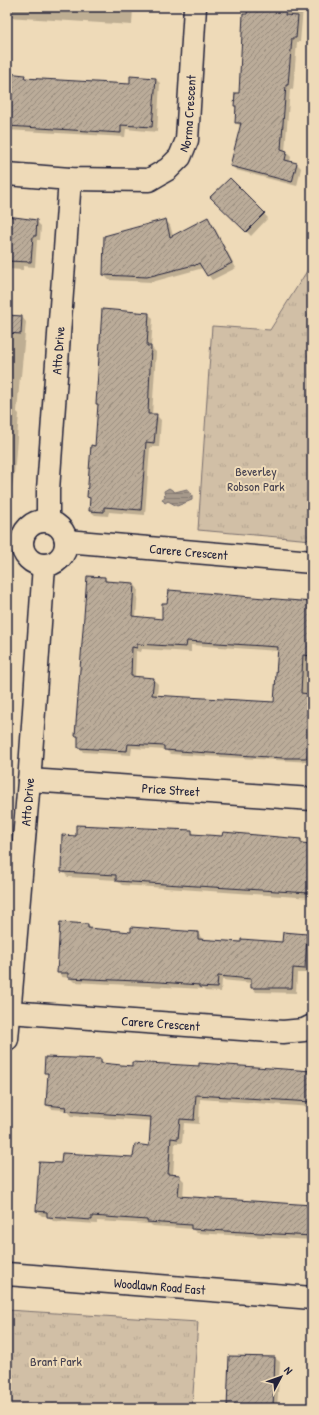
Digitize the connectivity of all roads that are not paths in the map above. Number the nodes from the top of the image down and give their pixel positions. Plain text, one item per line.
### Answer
1 (195, 7) edge
2 (7, 174) edge
3 (70, 179) junction
4 (48, 521) junction
5 (15, 538) edge
6 (66, 540) junction
7 (312, 562) edge
8 (44, 564) junction
9 (29, 780) junction
10 (312, 799) edge
11 (9, 1012) junction
12 (312, 1026) edge
13 (7, 1038) edge
14 (7, 1274) edge
15 (312, 1298) edge

1 - 3 street, Norma Crescent
2 - 3 street, Norma Crescent
3 - 4 street, Atto Drive
4 - 5 street
4 - 6 street
5 - 8 street
6 - 7 street, Carere Crescent
6 - 8 street
8 - 9 street, Atto Drive
9 - 10 street, Price Street
9 - 11 street, Atto Drive
11 - 12 street, Carere Crescent
11 - 13 street, Atto Drive
14 - 15 street, Woodlawn Road East

